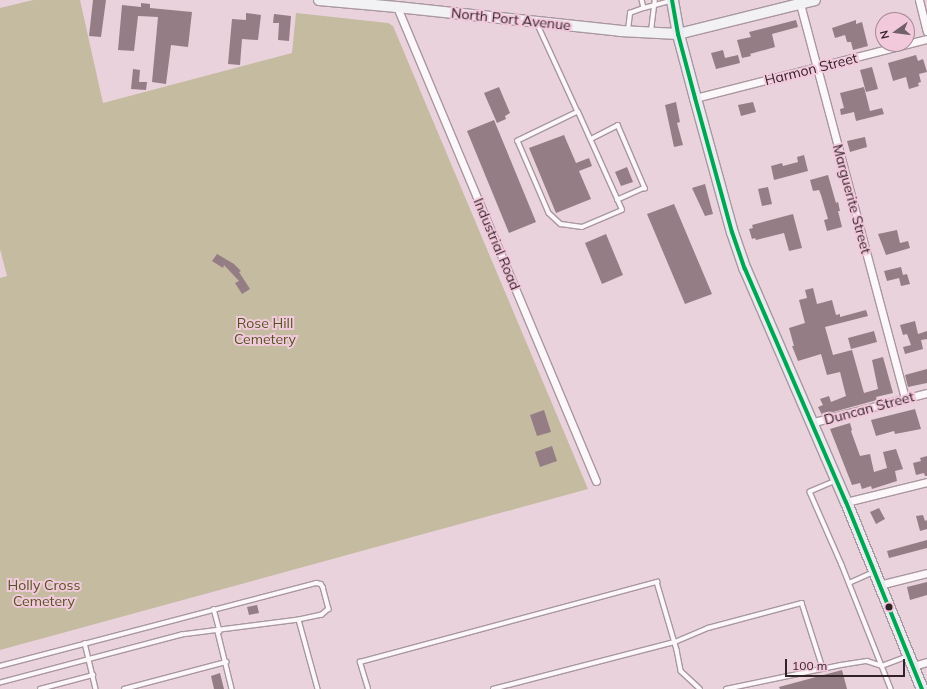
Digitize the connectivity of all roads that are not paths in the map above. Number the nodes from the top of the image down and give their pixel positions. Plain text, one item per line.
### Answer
1 (319, 0) edge
2 (642, 0) edge
3 (672, 0) edge
4 (815, 0) edge
5 (921, 1) edge
6 (655, 2) edge
7 (800, 2) edge
8 (397, 7) junction
9 (644, 8) junction
10 (536, 22) junction
11 (927, 30) edge
12 (628, 32) junction
13 (651, 33) junction
14 (678, 34) junction
15 (927, 39) edge
16 (817, 67) junction
17 (695, 98) junction
18 (578, 112) junction
19 (591, 139) junction
20 (618, 200) junction
21 (927, 393) edge
22 (905, 398) junction
23 (810, 423) junction
24 (596, 481) dead end
25 (836, 481) junction
26 (927, 482) edge
27 (846, 502) junction
28 (874, 572) junction
29 (927, 573) edge
30 (849, 582) junction
31 (879, 585) junction
32 (214, 610) junction
33 (300, 620) junction
34 (219, 631) junction
35 (675, 642) junction
36 (85, 643) junction
37 (909, 656) junction
38 (89, 660) junction
39 (226, 662) junction
40 (927, 662) edge
41 (0, 666) edge
42 (882, 666) junction
43 (913, 666) junction
44 (823, 668) junction
45 (93, 675) junction
46 (0, 683) edge
47 (40, 689) edge
48 (96, 689) edge
49 (124, 689) edge
50 (232, 689) edge
51 (318, 689) edge
52 (368, 689) edge
53 (492, 689) edge
54 (700, 689) edge
55 (726, 689) edge
56 (890, 689) edge
57 (922, 689) edge

1 - 8 main road, North Port Avenue
2 - 9 lane
3 - 6 lane
3 - 14 main road
4 - 7 main road, North Port Avenue
5 - 11 street
6 - 9 lane
6 - 13 lane
7 - 14 main road, North Port Avenue
7 - 16 street, Marguerite Street
8 - 10 main road, North Port Avenue
8 - 24 street, Industrial Road
9 - 12 lane
10 - 12 main road, North Port Avenue
10 - 18 lane
12 - 13 main road, North Port Avenue
13 - 14 main road, North Port Avenue
14 - 17 main road
15 - 16 street, Harmon Street
16 - 17 street, Harmon Street
16 - 22 street, Marguerite Street
17 - 23 main road
18 - 19 lane
18 - 20 lane
19 - 20 lane
19 - 20 lane
21 - 22 street, Duncan Street
22 - 23 street, Duncan Street
23 - 25 main road
25 - 27 main road
25 - 30 lane
26 - 27 street
27 - 28 main road
28 - 30 lane
28 - 31 main road
29 - 31 street
30 - 42 lane
31 - 37 main road
32 - 33 lane
32 - 34 lane
32 - 36 lane
33 - 34 lane
33 - 51 lane
34 - 38 lane
34 - 39 lane
35 - 44 lane
35 - 52 lane
35 - 53 lane
35 - 54 lane
36 - 38 lane
36 - 41 lane
37 - 42 lane
37 - 43 main road
38 - 45 lane
38 - 46 lane
39 - 49 lane
39 - 50 lane
40 - 43 street
42 - 44 lane
42 - 56 lane
43 - 57 main road
44 - 55 lane
45 - 47 lane
45 - 48 lane

